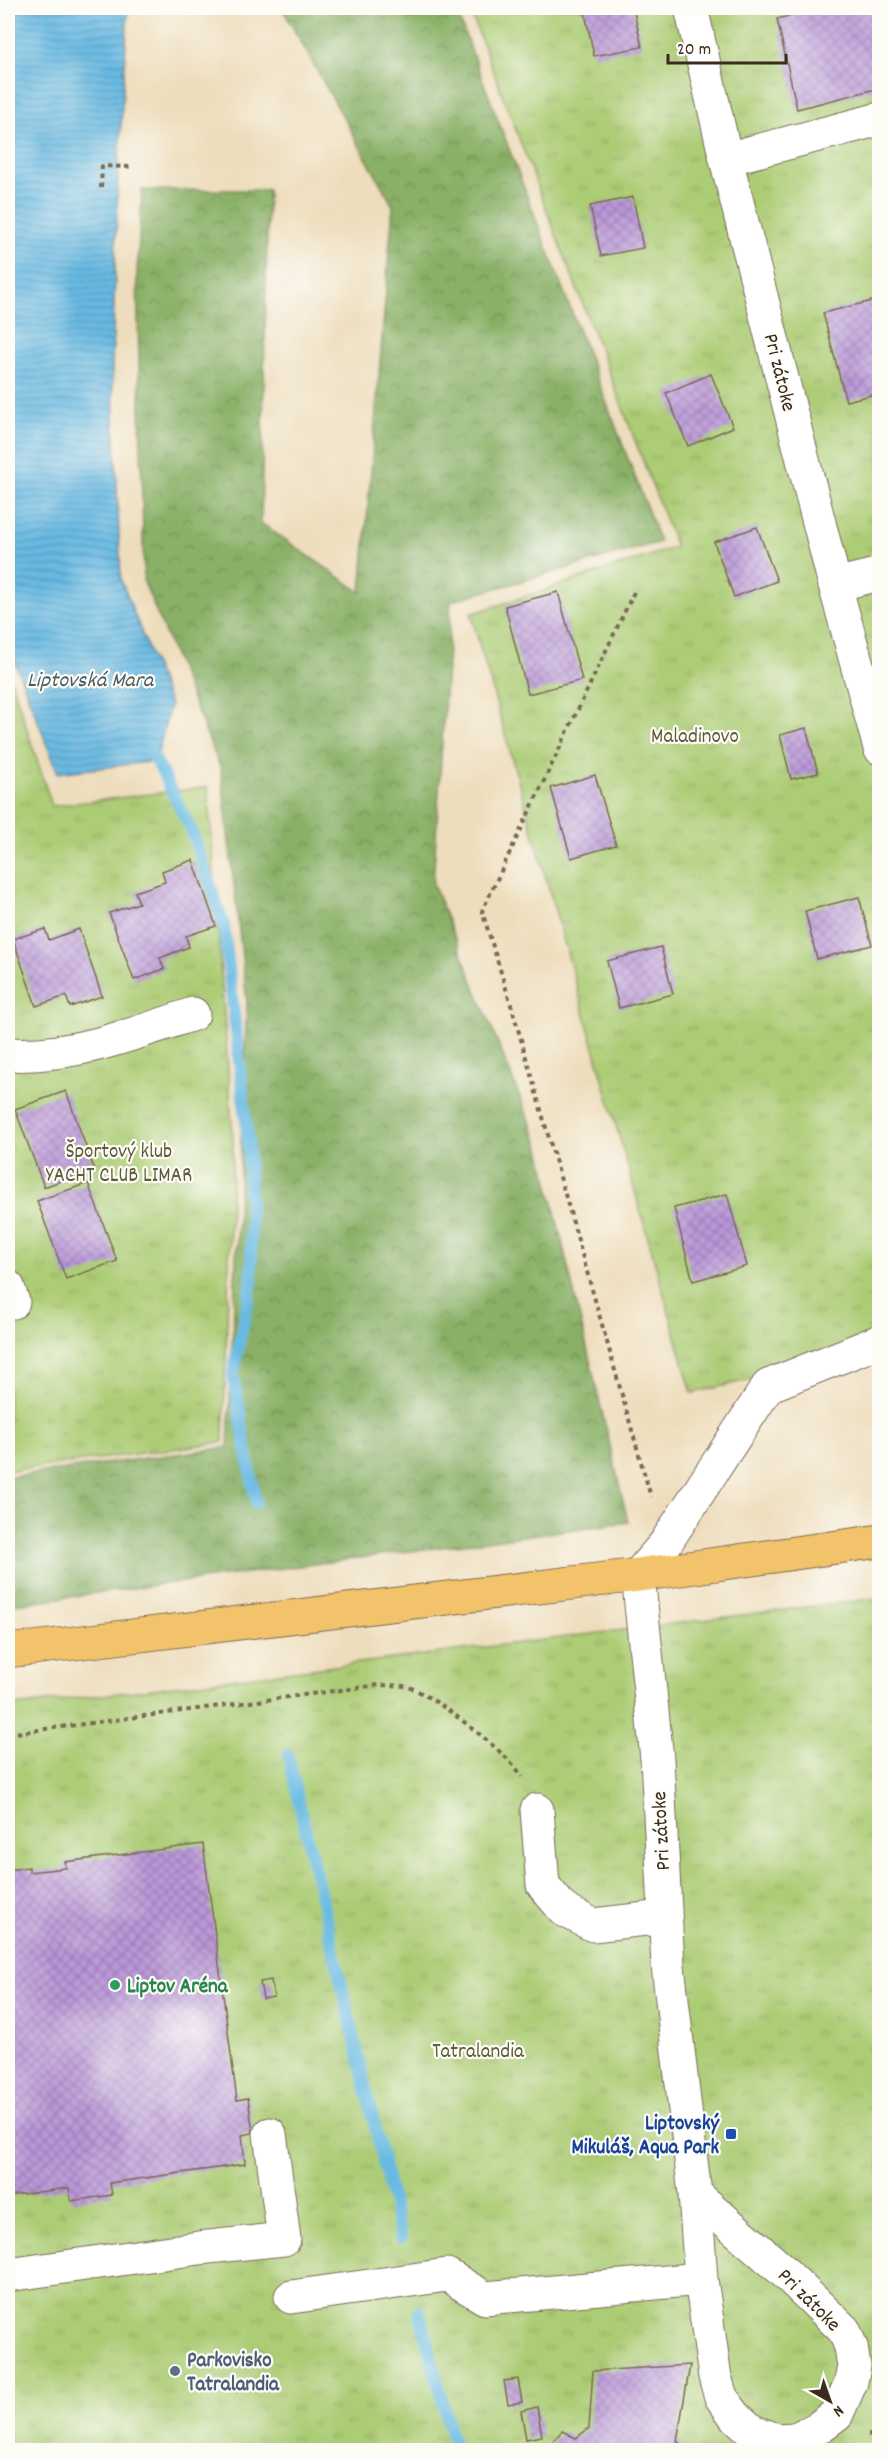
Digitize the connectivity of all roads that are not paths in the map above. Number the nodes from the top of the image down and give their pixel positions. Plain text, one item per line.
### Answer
1 (691, 8) edge
2 (879, 119) edge
3 (726, 159) junction
4 (879, 574) edge
5 (835, 585) junction
6 (879, 748) edge
7 (194, 1014) dead end
8 (8, 1054) edge
9 (879, 1341) edge
10 (879, 1541) edge
11 (638, 1575) junction
12 (8, 1651) edge
13 (537, 1810) road end
14 (664, 1917) junction
15 (270, 2134) dead end
16 (695, 2194) junction
17 (8, 2275) edge
18 (701, 2279) junction
19 (291, 2297) dead end
20 (754, 2441) edge

1 - 3 street, Pri zátoke
2 - 3 street
3 - 5 street, Pri zátoke
4 - 5 street
5 - 6 street, Pri zátoke
7 - 8 street
9 - 11 street
10 - 11 main road
11 - 12 main road
11 - 14 street, Pri zátoke
13 - 14 street
14 - 16 street, Pri zátoke
15 - 17 street
16 - 18 street, Pri zátoke
16 - 20 street, Pri zátoke
18 - 19 street
18 - 20 street, Pri zátoke

